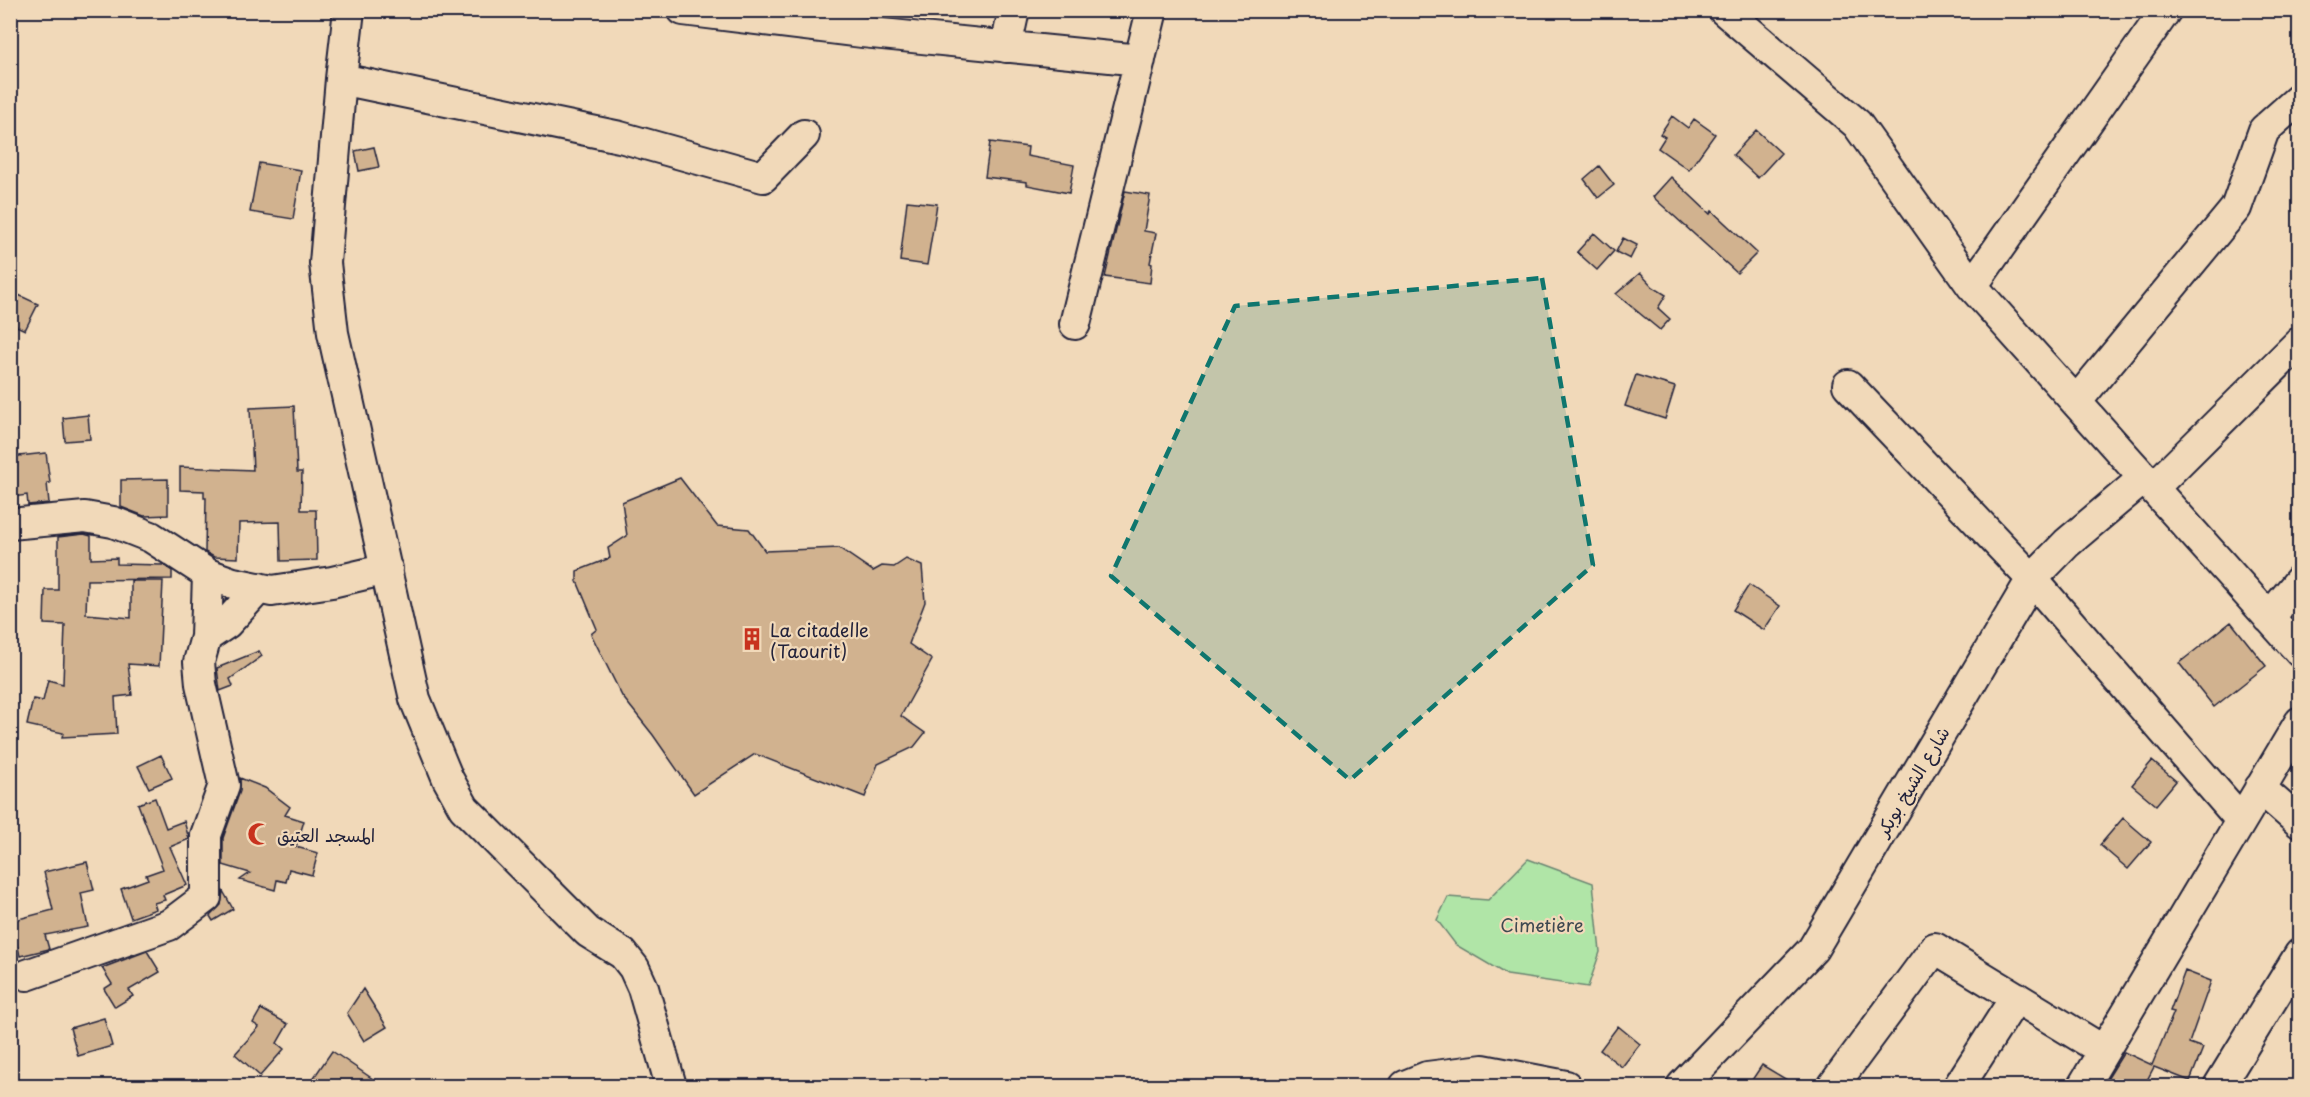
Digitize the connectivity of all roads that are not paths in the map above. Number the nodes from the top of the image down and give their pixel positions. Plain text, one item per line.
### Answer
1 (349, 10) edge
2 (683, 10) edge
3 (1014, 10) edge
4 (1152, 10) edge
5 (1725, 10) edge
6 (2166, 10) edge
7 (723, 13) edge
8 (865, 21) edge
9 (1006, 47) junction
10 (1140, 60) junction
11 (341, 79) junction
12 (2300, 98) edge
13 (804, 135) dead end
14 (1972, 286) junction
15 (1075, 324) dead end
16 (2300, 342) edge
17 (1848, 385) dead end
18 (2076, 402) junction
19 (2148, 483) junction
20 (10, 524) edge
21 (387, 569) junction
22 (208, 574) junction
23 (2032, 579) junction
24 (2300, 580) edge
25 (259, 588) junction
26 (2269, 618) junction
27 (206, 637) junction
28 (2300, 652) edge
29 (2300, 722) edge
30 (2260, 788) junction
31 (2241, 820) junction
32 (2300, 824) edge
33 (2300, 954) edge
34 (27, 975) dead end
35 (2016, 997) junction
36 (2104, 1051) junction
37 (1483, 1078) edge
38 (671, 1086) edge
39 (1405, 1086) edge
40 (1566, 1086) edge
41 (1682, 1086) edge
42 (1833, 1086) edge
43 (1959, 1086) edge
44 (2083, 1086) edge
45 (2219, 1086) edge

1 - 11 street
2 - 7 street
3 - 9 street
4 - 10 street
5 - 14 street
6 - 14 street
7 - 8 street
8 - 9 street
9 - 10 street
10 - 15 street
11 - 13 street
11 - 21 street
12 - 18 street
14 - 18 street
16 - 19 street, شارع الشيخ بوبكر
17 - 23 street
18 - 19 street
19 - 23 street, شارع الشيخ بوبكر
19 - 26 street
20 - 22 street
21 - 25 street
21 - 38 street
22 - 25 street
22 - 27 street
23 - 31 street
23 - 41 street, شارع الشيخ بوبكر
24 - 26 street
25 - 27 street
26 - 28 street
27 - 34 street
29 - 30 street
30 - 31 street
30 - 32 street
31 - 36 street
33 - 45 street
35 - 36 street
35 - 42 street
35 - 43 street
36 - 44 street
37 - 39 street
37 - 40 street

